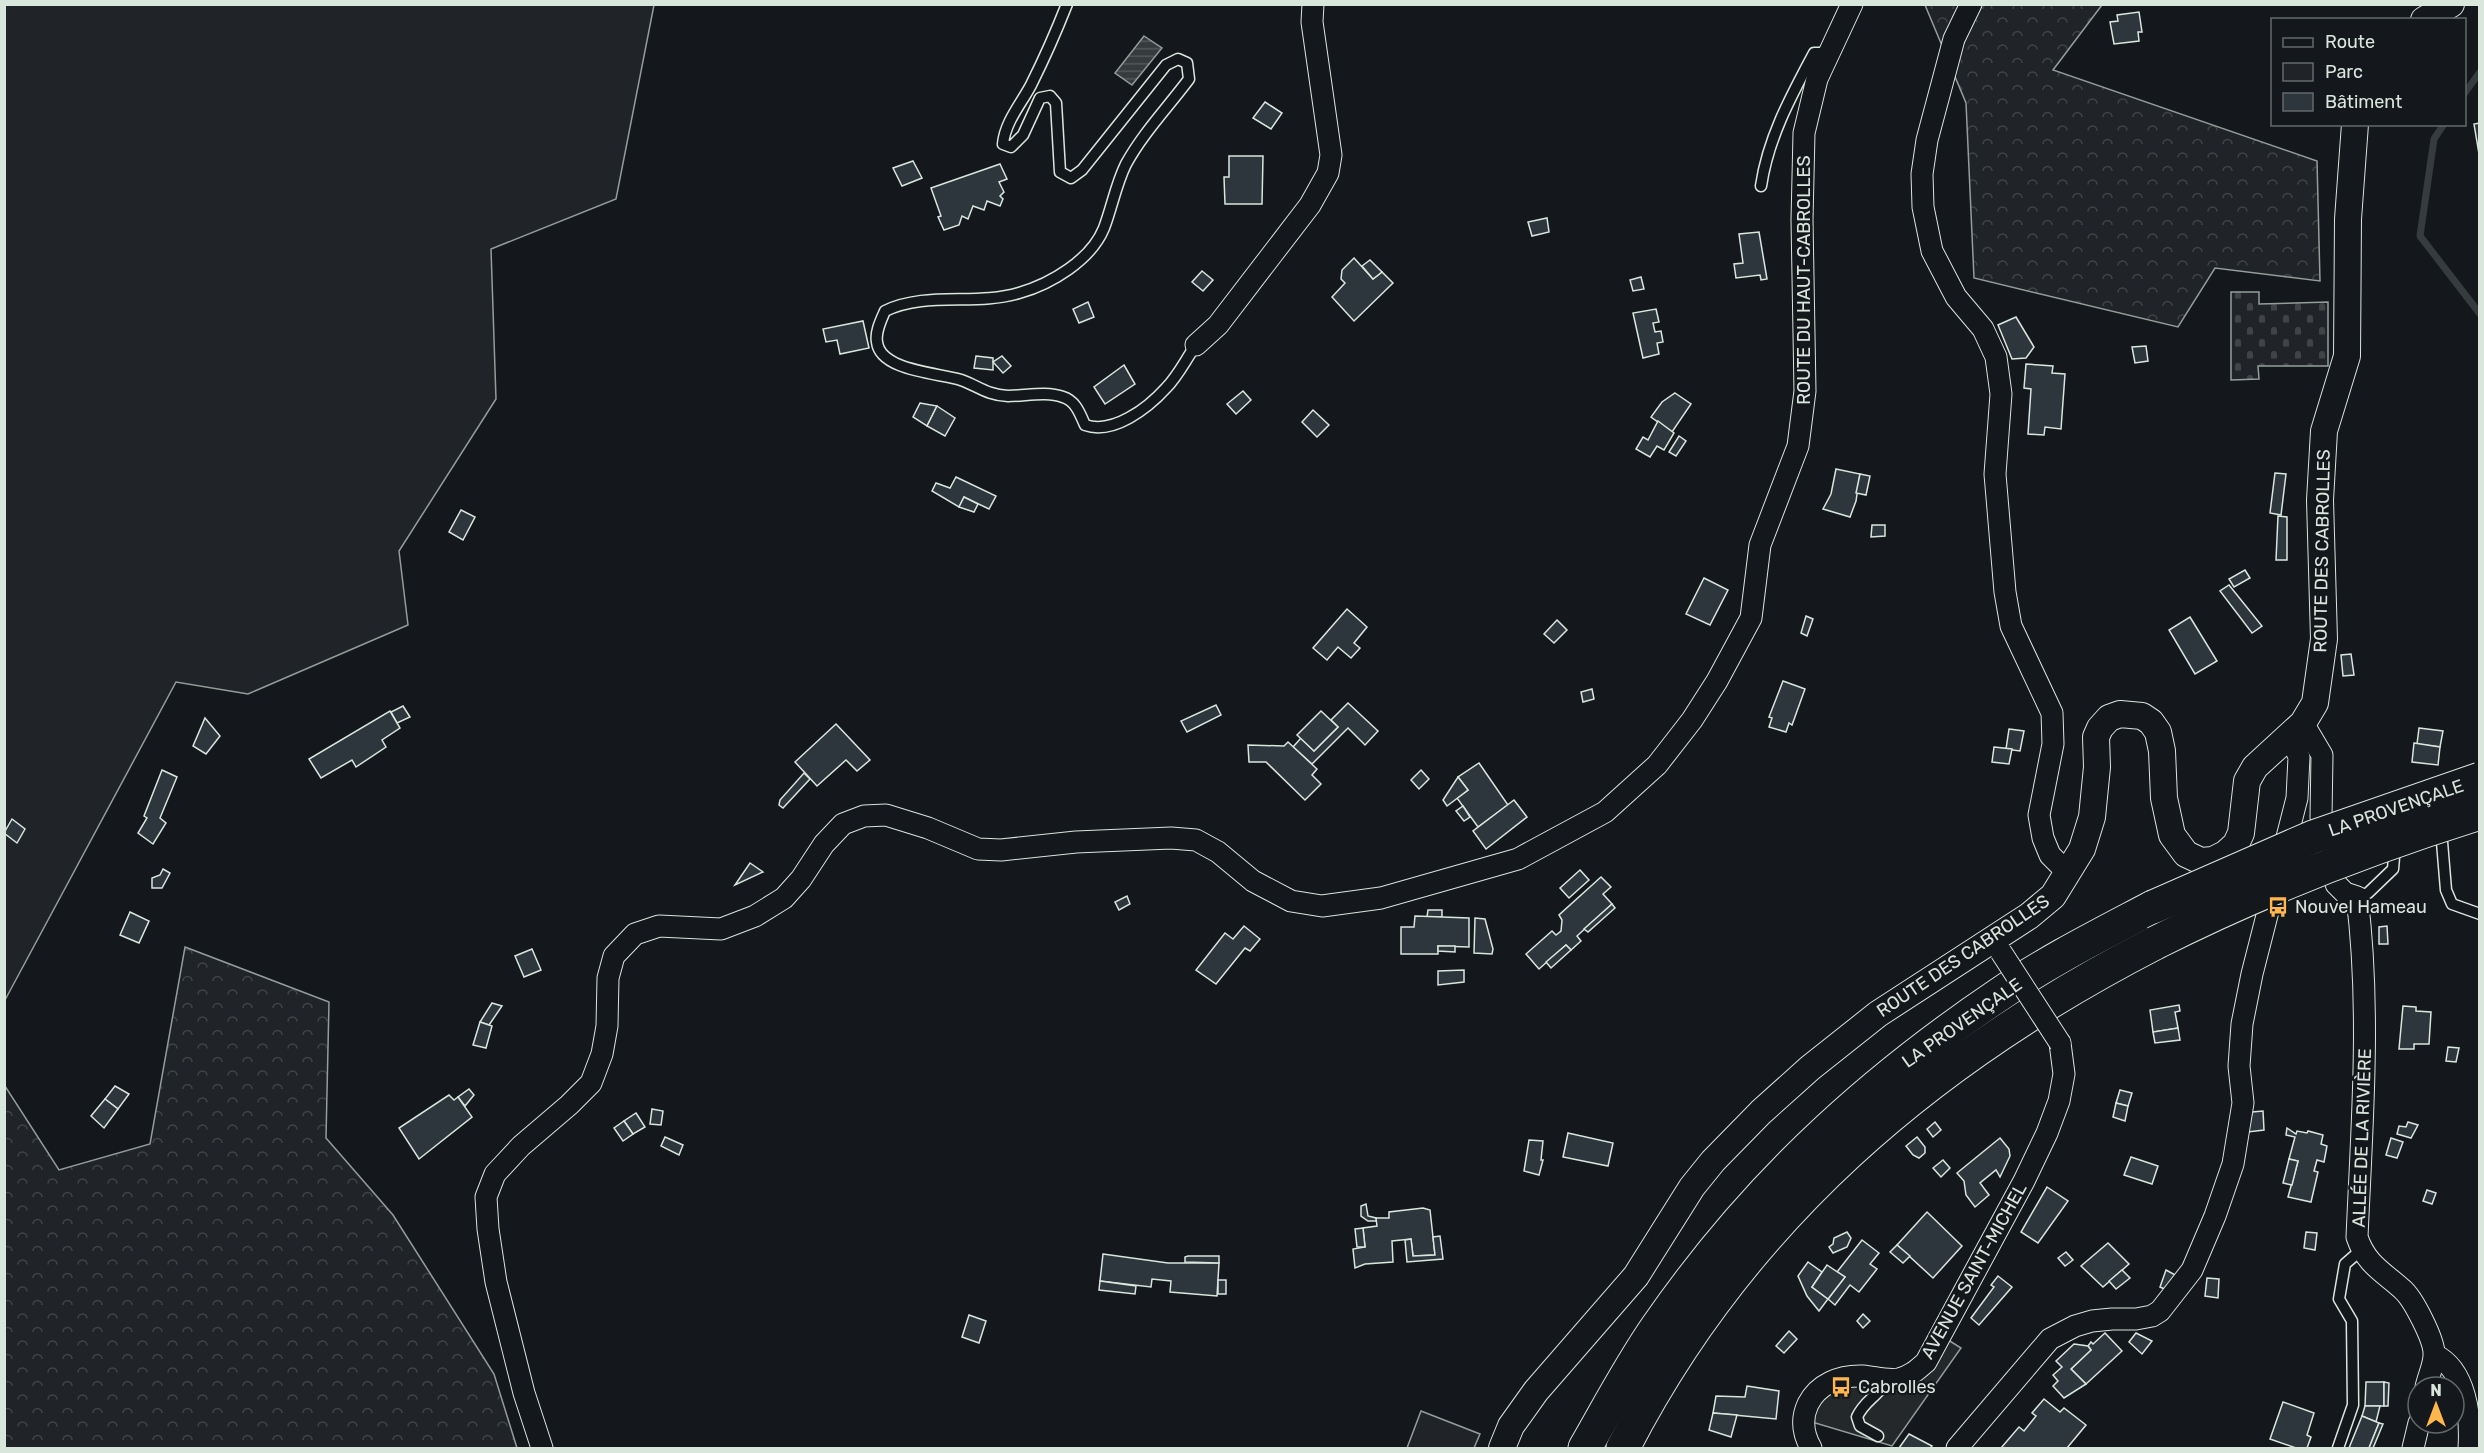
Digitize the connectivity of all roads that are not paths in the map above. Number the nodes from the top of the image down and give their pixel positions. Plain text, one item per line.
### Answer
1 (1067, 4) edge
2 (1313, 4) edge
3 (1852, 4) edge
4 (1971, 4) edge
5 (2451, 4) edge
6 (2427, 18) edge
7 (1828, 53) junction
8 (2355, 126) edge
9 (1761, 186) dead end
10 (1196, 345) joint
11 (2296, 729) junction
12 (2480, 779) edge
13 (2426, 787) dead end
14 (2402, 791) dead end
15 (2480, 813) edge
16 (2399, 814) dead end
17 (2398, 826) dead end
18 (2068, 873) junction
19 (2356, 897) junction
20 (2480, 914) edge
21 (1997, 946) junction
22 (2361, 1250) junction
23 (2435, 1355) junction
24 (2429, 1375) edge
25 (1886, 1380) junction
26 (1878, 1436) dead end
27 (542, 1449) edge
28 (1502, 1449) edge
29 (1585, 1449) edge
30 (1623, 1449) edge
31 (1810, 1449) edge
32 (1957, 1449) edge
33 (2338, 1449) edge
34 (2469, 1449) edge

1 - 10 lane
2 - 10 street
3 - 7 street, ROUTE DU HAUT-CABROLLES
4 - 18 street
5 - 6 street
7 - 9 lane
7 - 27 street, ROUTE DU HAUT-CABROLLES
8 - 11 street, ROUTE DES CABROLLES
11 - 18 street, ROUTE DES CABROLLES
11 - 19 street
11 - 32 street
12 - 29 highway, LA PROVENÇALE, bridge
13 - 20 lane
14 - 16 lane
15 - 30 highway, LA PROVENÇALE, bridge
17 - 19 lane
18 - 21 street, ROUTE DES CABROLLES
19 - 22 street, ALLÉE DE LA RIVIÈRE
21 - 25 street, AVENUE SAINT-MICHEL, bridge
21 - 28 street, ROUTE DES CABROLLES
22 - 23 street, ALLÉE DE LA RIVIÈRE
22 - 33 lane
23 - 24 street
23 - 34 street
25 - 26 lane
25 - 31 street, AVENUE SAINT-MICHEL

